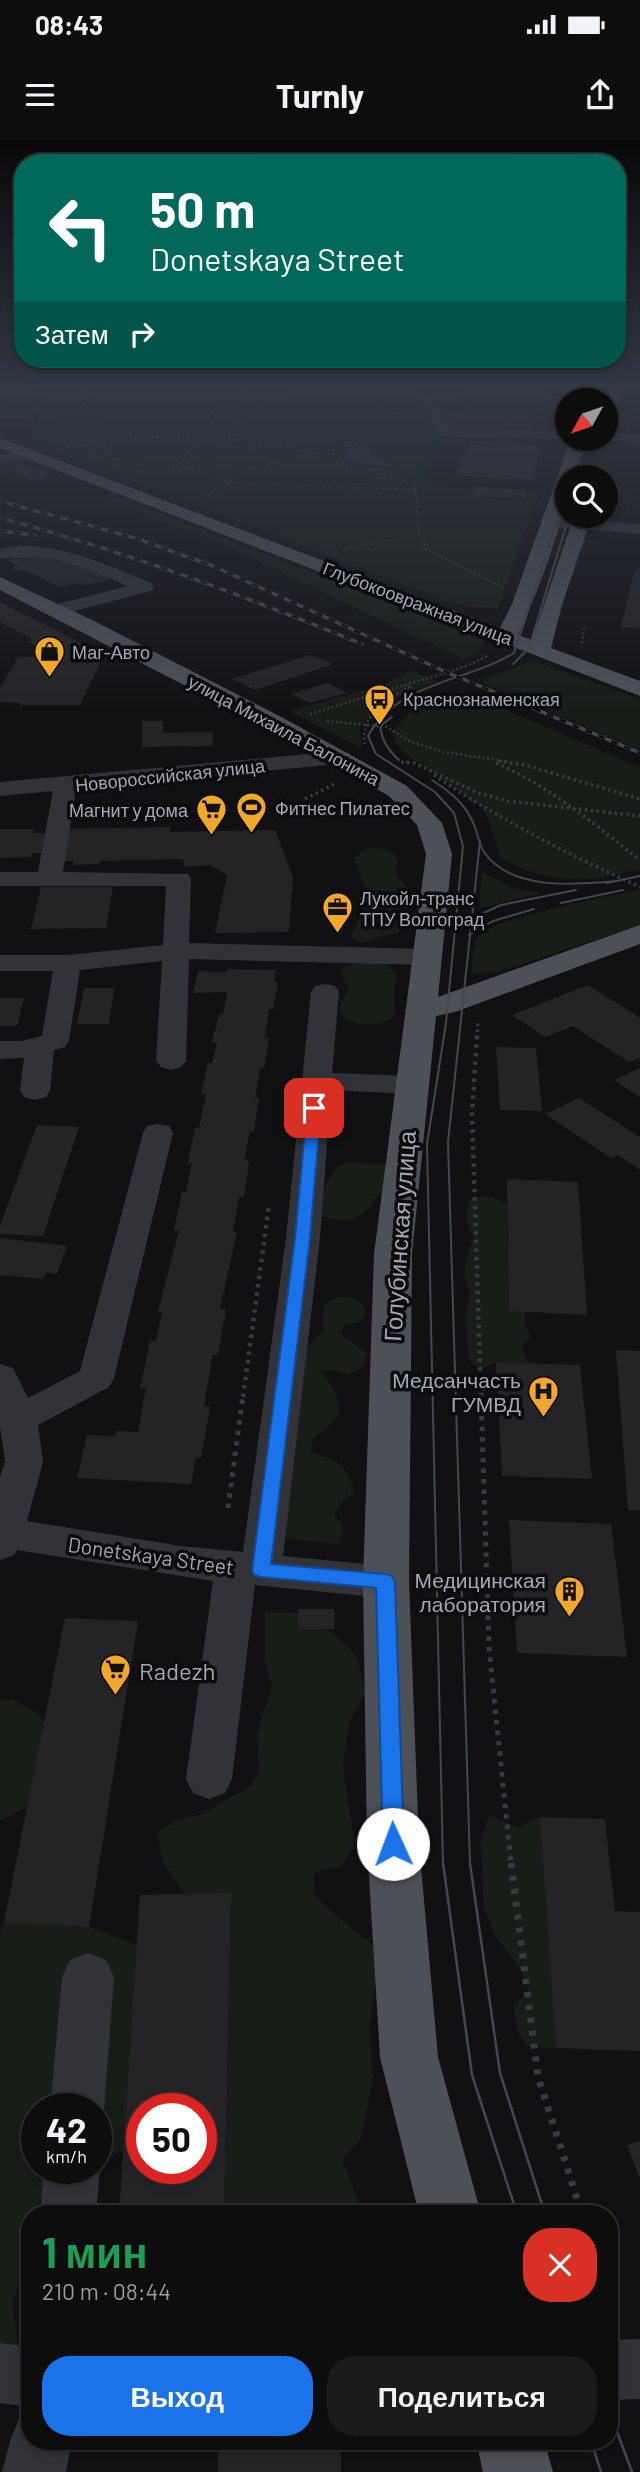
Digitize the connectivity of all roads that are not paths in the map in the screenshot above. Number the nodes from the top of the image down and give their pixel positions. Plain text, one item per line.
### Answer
1 (154, 496) edge
2 (559, 496) edge
3 (549, 523) junction
4 (555, 523) edge
5 (618, 526) edge
6 (580, 528) edge
7 (640, 529) edge
8 (0, 554) edge
9 (0, 583) edge
10 (56, 610) junction
11 (434, 610) junction
12 (517, 615) junction
13 (506, 637) junction
14 (540, 651) junction
15 (640, 689) edge
16 (341, 758) junction
17 (65, 785) junction
18 (0, 789) edge
19 (0, 879) edge
20 (49, 879) junction
21 (640, 934) edge
22 (177, 954) junction
23 (427, 957) junction
24 (0, 963) edge
25 (68, 963) junction
26 (325, 992) dead end
27 (422, 1008) junction
28 (40, 1046) junction
29 (0, 1050) edge
30 (172, 1061) dead end
31 (317, 1081) junction
32 (411, 1085) junction
33 (35, 1091) dead end
34 (158, 1133) dead end
35 (0, 1377) edge
36 (18, 1419) junction
37 (1, 1536) edge
38 (248, 1569) junction
39 (386, 1582) junction
40 (209, 1779) dead end
41 (88, 1977) dead end
42 (78, 2093) edge
43 (71, 2184) edge
44 (69, 2205) edge
45 (448, 2205) edge
46 (640, 2369) edge
47 (618, 2370) edge
48 (0, 2373) edge
49 (21, 2376) edge
50 (38, 2450) edge
51 (512, 2450) edge
52 (34, 2472) edge
53 (518, 2472) edge

1 - 11 main road, Глубокоовражная улица
2 - 3 main road
3 - 4 street
3 - 12 main road
5 - 7 street
6 - 14 main road
8 - 10 street
9 - 10 main road, улица Михаила Балонина
10 - 16 main road, улица Михаила Балонина
11 - 12 main road
11 - 13 main road, Глубокоовражная улица
12 - 13 main road
13 - 14 main road, Глубокоовражная улица
14 - 15 main road, Глубокоовражная улица
16 - 17 street, Новороссийская улица
16 - 23 main road, улица Михаила Балонина
17 - 18 street, Новороссийская улица
17 - 20 street
19 - 20 street
20 - 22 street
21 - 27 main road
22 - 23 street
22 - 25 street
22 - 30 street
23 - 27 main road, улица Михаила Балонина
24 - 25 street
25 - 28 street
26 - 31 street
27 - 32 main road, Голубинская улица
28 - 29 street
28 - 33 street
31 - 32 street
31 - 38 street
32 - 39 main road, Голубинская улица
34 - 36 street
35 - 36 street
36 - 37 street
37 - 38 street, Donetskaya Street
38 - 39 street, Donetskaya Street
38 - 40 street
39 - 45 main road, Голубинская улица
41 - 42 street
43 - 44 street
46 - 47 street
48 - 49 street
50 - 52 street
51 - 53 main road

